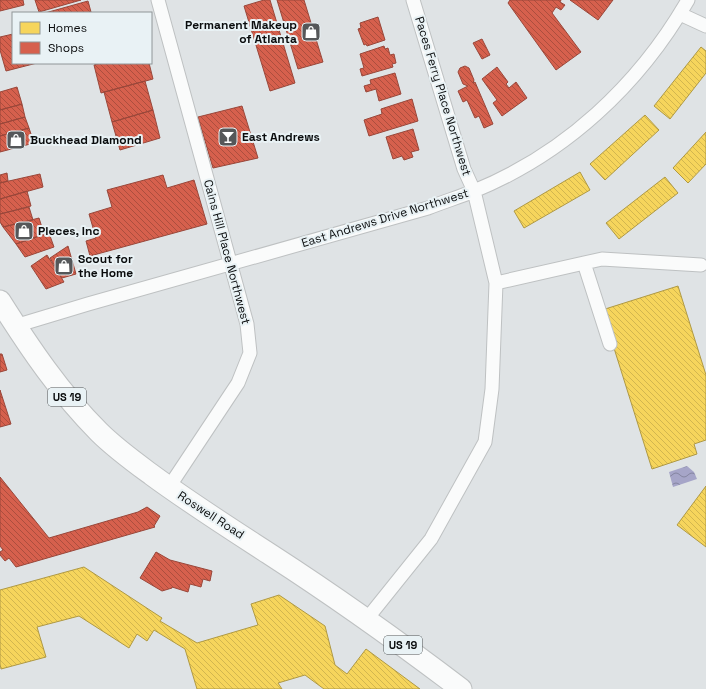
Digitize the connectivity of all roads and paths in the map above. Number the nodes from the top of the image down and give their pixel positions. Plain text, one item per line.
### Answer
1 (158, 0) edge
2 (413, 0) edge
3 (688, 0) edge
4 (680, 14) junction
5 (706, 26) edge
6 (474, 191) junction
7 (584, 263) junction
8 (231, 264) junction
9 (704, 264) edge
10 (496, 283) junction
11 (0, 301) edge
12 (16, 326) junction
13 (610, 344) dead end
14 (168, 487) junction
15 (366, 620) junction
16 (461, 689) edge

1 - 8 street, Cains Hill Place Northwest
2 - 6 street, Paces Ferry Place Northwest
3 - 4 street, East Andrews Drive Northwest
4 - 5 street
4 - 6 street, East Andrews Drive Northwest
6 - 8 street, East Andrews Drive Northwest
6 - 10 street, Paces Ferry Place Northwest
7 - 9 street
7 - 10 street
7 - 13 street
8 - 12 street, East Andrews Drive Northwest
8 - 14 street, Cains Hill Place Northwest
10 - 15 street, Paces Ferry Place Northwest
11 - 12 main road, Roswell Road / US 19
12 - 14 main road, Roswell Road / US 19
14 - 15 main road, Roswell Road / US 19
15 - 16 main road, Roswell Road / US 19

